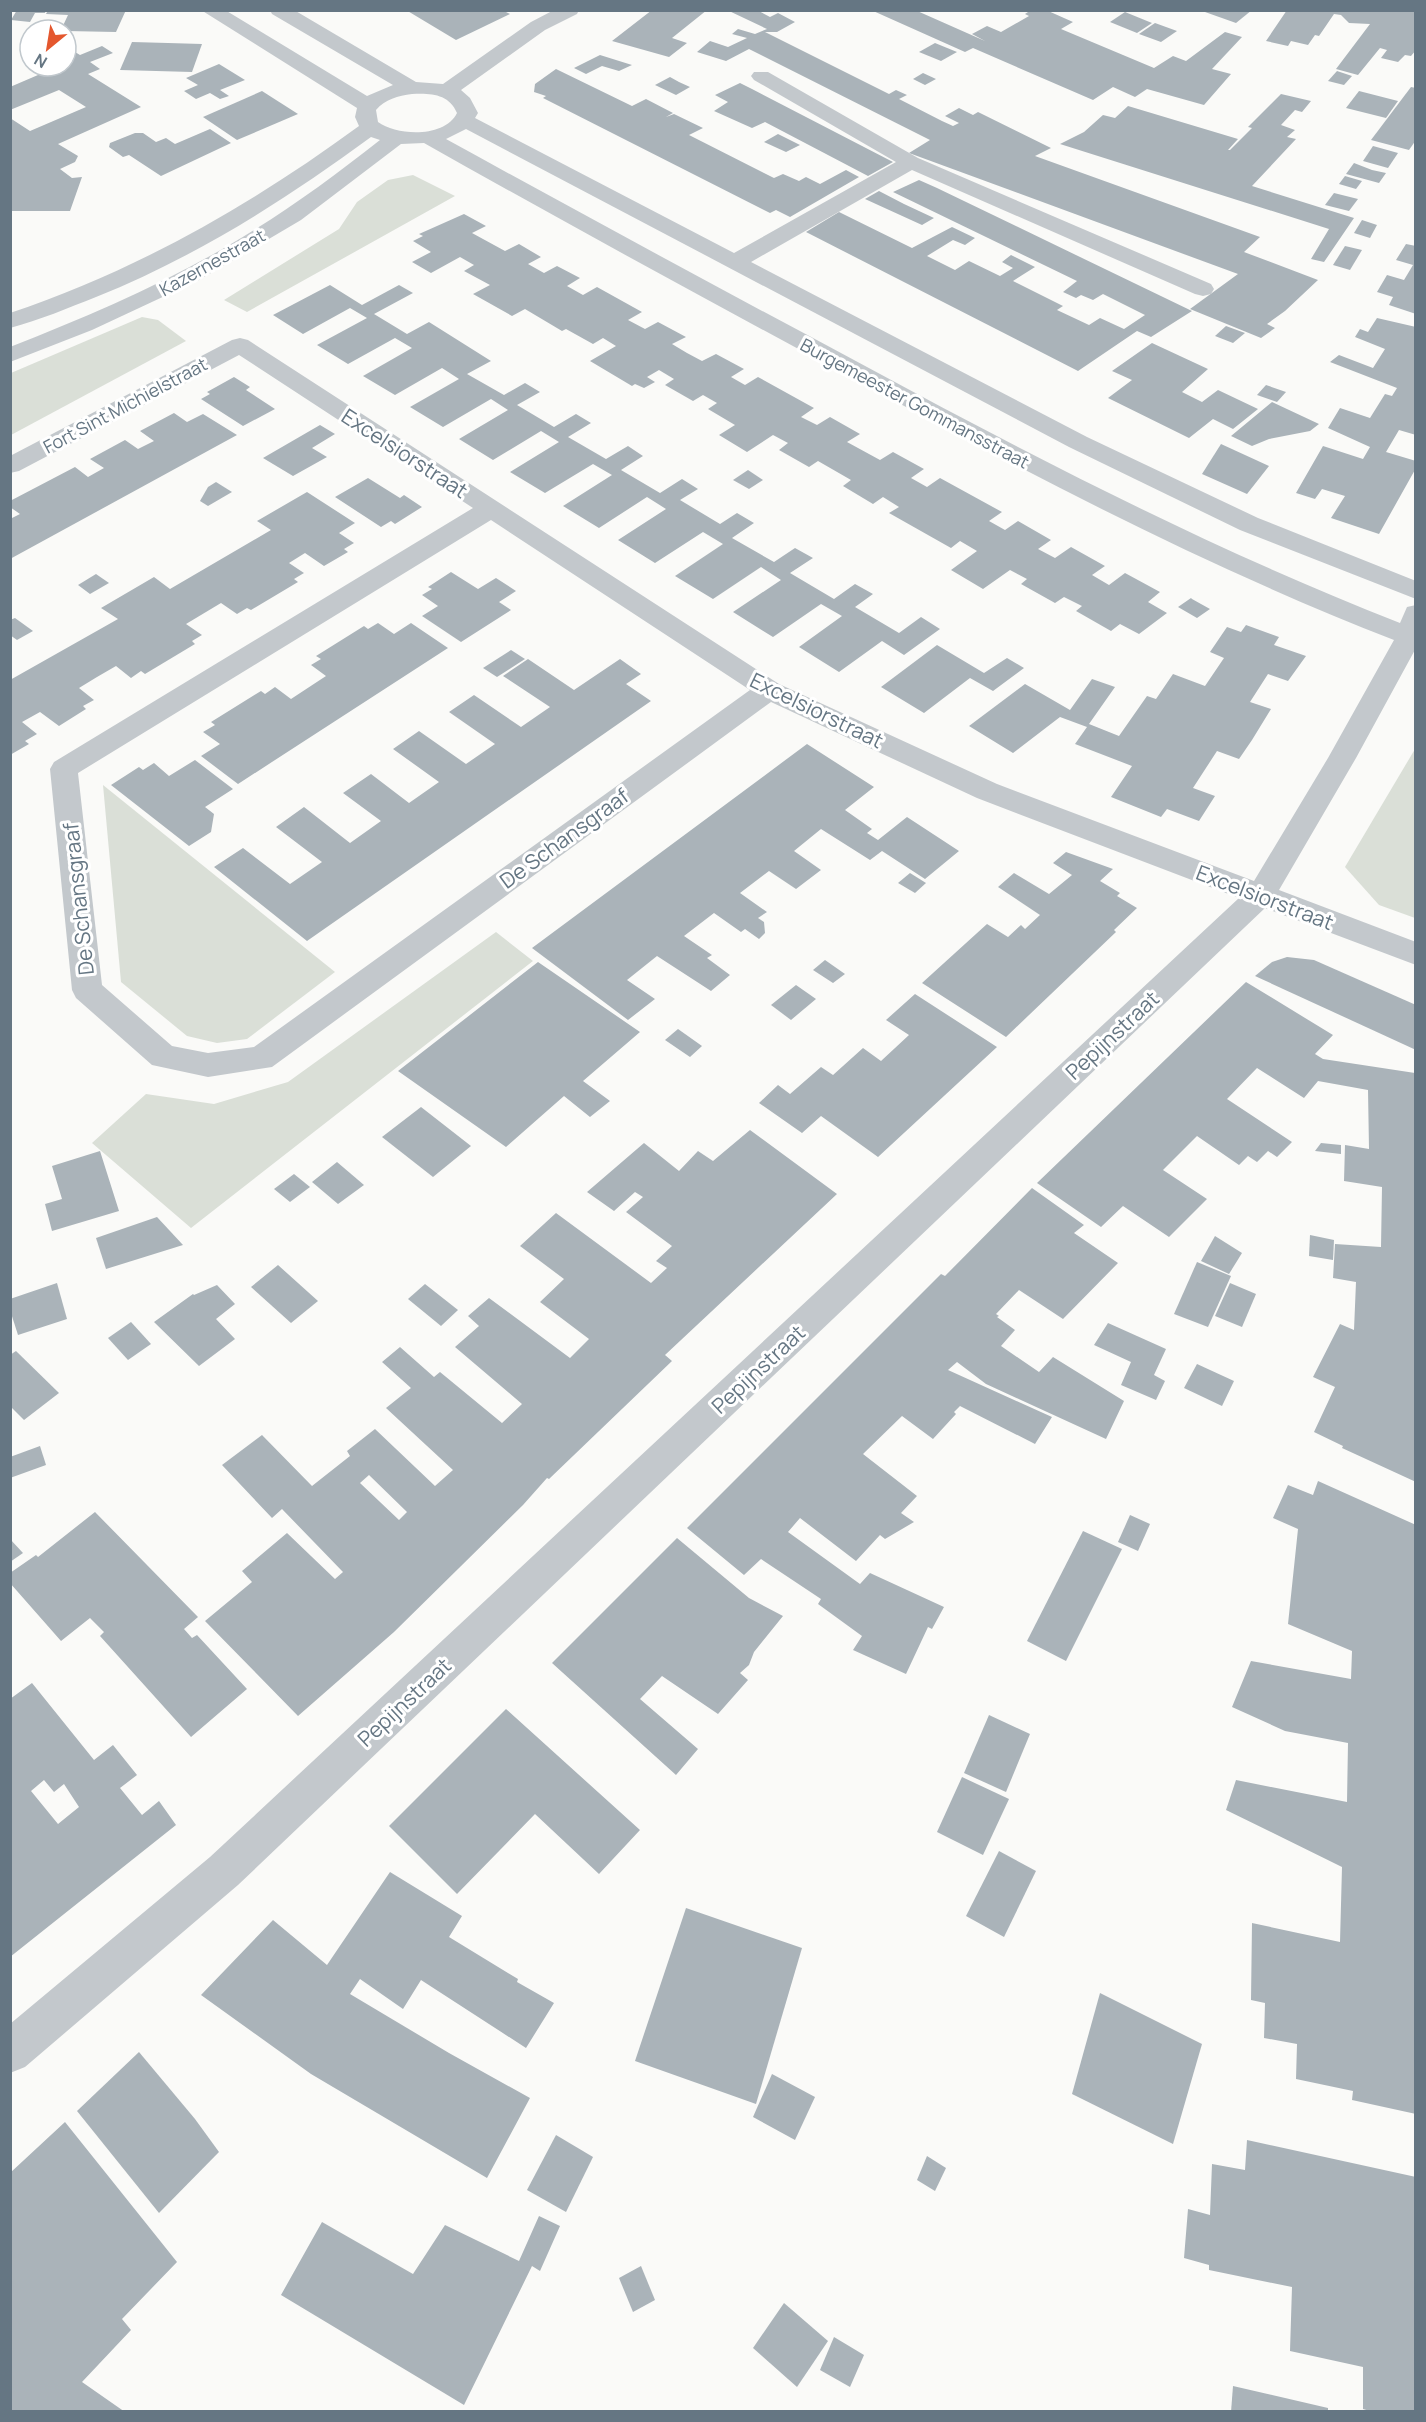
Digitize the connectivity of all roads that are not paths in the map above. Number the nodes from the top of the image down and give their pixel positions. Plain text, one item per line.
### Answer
1 (210, 10) edge
2 (279, 10) edge
3 (570, 10) edge
4 (761, 76) dead end
5 (412, 88) junction
6 (447, 92) junction
7 (370, 117) junction
8 (464, 120) junction
9 (396, 138) junction
10 (430, 138) junction
11 (911, 162) junction
12 (734, 262) junction
13 (1203, 289) dead end
14 (10, 300) edge
15 (19, 318) edge
16 (54, 338) junction
17 (240, 345) joint
18 (10, 355) edge
19 (10, 466) edge
20 (492, 508) junction
21 (1416, 591) edge
22 (1413, 629) edge
23 (769, 690) junction
24 (1261, 895) junction
25 (1416, 954) edge
26 (10, 2052) edge

1 - 7 street
2 - 5 street
3 - 6 street
4 - 11 street
5 - 6 street
5 - 7 street, Kazernestraat
6 - 8 street
7 - 9 street
7 - 15 street, Kazernestraat
8 - 10 street
8 - 12 street, Burgemeester Gommansstraat
9 - 10 street
9 - 16 street, Kazernestraat
10 - 22 street, Burgemeester Gommansstraat
11 - 12 street
11 - 13 street
12 - 21 street, Burgemeester Gommansstraat
14 - 15 street
15 - 16 street
16 - 18 street, Kazernestraat
17 - 19 street, Fort Sint Michielstraat
17 - 20 street, Excelsiorstraat
20 - 23 street, Excelsiorstraat
20 - 23 street, De Schansgraaf
22 - 24 street, Pepijnstraat
23 - 24 street, Excelsiorstraat
24 - 25 street, Excelsiorstraat
24 - 26 street, Pepijnstraat

